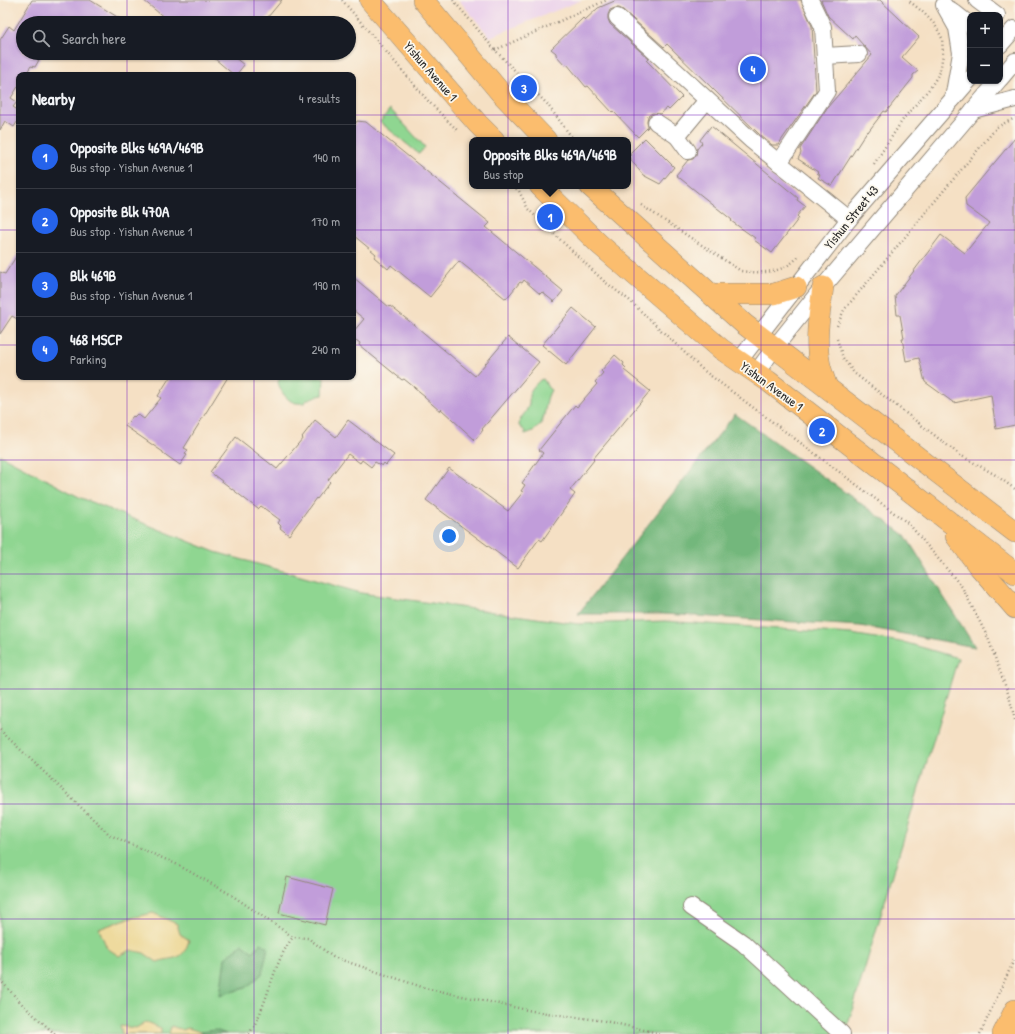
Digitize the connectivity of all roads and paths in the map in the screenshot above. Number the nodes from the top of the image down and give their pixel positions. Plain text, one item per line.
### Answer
1 (342, 0) edge
2 (370, 0) edge
3 (423, 0) edge
4 (453, 0) edge
5 (607, 0) edge
6 (810, 0) edge
7 (908, 0) edge
8 (977, 0) edge
9 (941, 2) edge
10 (993, 12) edge
11 (356, 16) edge
12 (356, 16) edge
13 (617, 17) dead end
14 (1003, 20) edge
15 (967, 23) edge
16 (1015, 29) edge
17 (1003, 43) edge
18 (1002, 48) edge
19 (495, 50) junction
20 (859, 54) dead end
21 (825, 56) junction
22 (1015, 58) edge
23 (1015, 61) edge
24 (1003, 75) edge
25 (967, 82) edge
26 (996, 84) edge
27 (1015, 99) edge
28 (707, 100) junction
29 (952, 100) junction
30 (973, 110) junction
31 (1015, 118) edge
32 (656, 122) dead end
33 (461, 134) dead end
34 (677, 136) junction
35 (491, 137) edge
36 (543, 137) edge
37 (572, 137) edge
38 (688, 151) dead end
39 (779, 163) junction
40 (874, 164) dead end
41 (517, 189) edge
42 (543, 189) edge
43 (593, 189) edge
44 (638, 203) dead end
45 (849, 218) junction
46 (802, 251) dead end
47 (796, 287) junction
48 (823, 287) junction
49 (712, 294) junction
50 (759, 334) junction
51 (775, 347) junction
52 (739, 361) junction
53 (756, 373) junction
54 (827, 387) junction
55 (1015, 489) edge
56 (942, 516) junction
57 (1015, 532) edge
58 (1015, 573) edge
59 (1015, 608) edge
60 (1015, 720) edge
61 (0, 730) edge
62 (691, 907) dead end
63 (293, 938) junction
64 (1015, 958) edge
65 (0, 980) edge
66 (1015, 1010) edge
67 (55, 1034) edge
68 (249, 1034) edge
69 (662, 1034) edge
70 (842, 1034) edge
71 (980, 1034) edge
72 (1003, 1034) edge

1 - 12 path
2 - 35 main road, Yishun Avenue 1
3 - 36 main road
4 - 19 path
5 - 19 path
6 - 21 street
7 - 40 path
8 - 10 street
9 - 15 street
9 - 29 street
11 - 33 path
13 - 28 street
14 - 16 street
16 - 17 street
18 - 22 street
19 - 37 path
20 - 21 street
21 - 39 street
23 - 24 street
25 - 29 street, Yishun Street 43
26 - 30 street
27 - 30 street
28 - 34 street
28 - 39 street
29 - 45 street, Yishun Street 43
30 - 48 street
31 - 55 path
32 - 34 street
34 - 38 street
39 - 45 street
41 - 60 path
42 - 52 main road, Yishun Avenue 1
43 - 49 main road
44 - 46 path
45 - 47 street, Yishun Street 43
47 - 49 main road
47 - 50 street, Yishun Street 43
48 - 51 street
48 - 54 main road
49 - 50 main road
50 - 51 main road
50 - 52 street, Yishun Street 43
51 - 53 street
51 - 54 main road
52 - 53 main road, Yishun Avenue 1
53 - 56 main road, Yishun Avenue 1
54 - 57 main road
56 - 58 main road, Yishun Avenue 1
56 - 59 main road
61 - 63 path
62 - 70 street
63 - 68 path
63 - 69 path
64 - 71 path
65 - 67 path
66 - 72 main road

